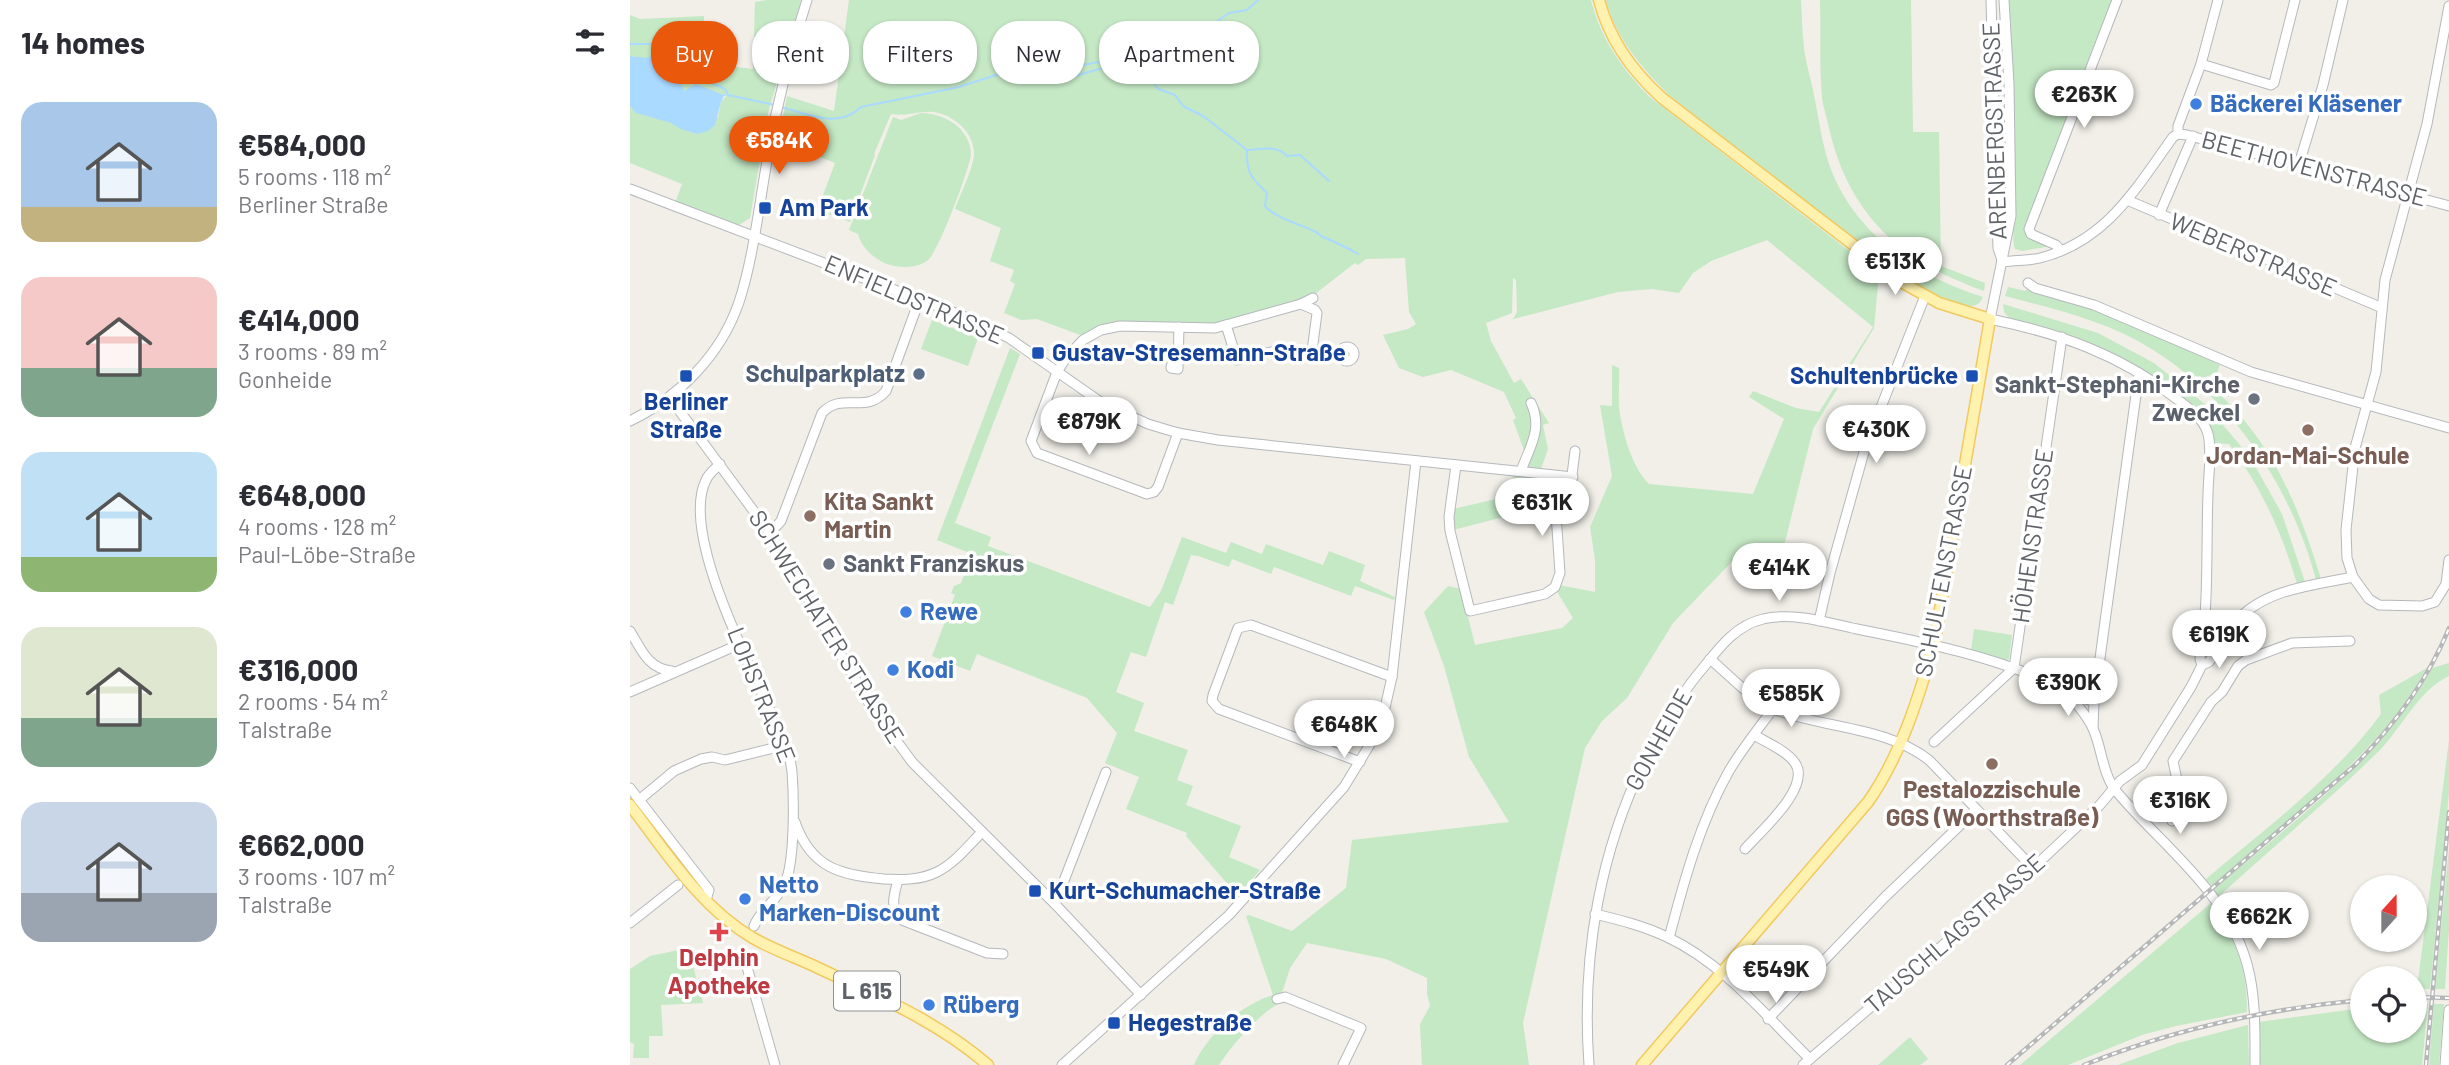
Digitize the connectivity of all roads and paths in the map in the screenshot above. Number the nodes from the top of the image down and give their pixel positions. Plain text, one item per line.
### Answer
1 (807, 0) edge
2 (1599, 0) edge
3 (1991, 0) edge
4 (2004, 0) edge
5 (2117, 0) edge
6 (2218, 0) edge
7 (2295, 0) edge
8 (2343, 0) edge
9 (2449, 6) edge
10 (2201, 64) junction
11 (2178, 134) junction
12 (2193, 136) junction
13 (2299, 164) junction
14 (630, 189) edge
15 (2408, 194) junction
16 (2127, 200) junction
17 (2449, 206) edge
18 (2159, 215) junction
19 (754, 236) junction
20 (2061, 251) junction
21 (2003, 262) junction
22 (2028, 282) dead end
23 (920, 298) junction
24 (1313, 298) dead end
25 (1923, 301) junction
26 (1301, 304) junction
27 (2380, 307) junction
28 (1991, 314) junction
29 (1226, 325) junction
30 (1179, 327) junction
31 (2062, 337) junction
32 (1312, 351) junction
33 (1178, 354) dead end
34 (1341, 355) dead end
35 (1058, 372) junction
36 (2139, 373) junction
37 (670, 398) junction
38 (1531, 403) dead end
39 (2367, 405) junction
40 (630, 421) edge
41 (2449, 428) edge
42 (1178, 433) junction
43 (1576, 451) dead end
44 (1416, 461) junction
45 (720, 464) junction
46 (1456, 465) junction
47 (1521, 471) junction
48 (1573, 477) junction
49 (770, 533) junction
50 (2449, 560) edge
51 (2353, 577) junction
52 (1818, 621) junction
53 (2204, 623) junction
54 (630, 631) edge
55 (2229, 631) junction
56 (2350, 640) dead end
57 (740, 644) junction
58 (1934, 645) junction
59 (1712, 657) junction
60 (2202, 665) junction
61 (2014, 668) junction
62 (674, 671) junction
63 (1392, 677) junction
64 (2066, 690) junction
65 (630, 692) edge
66 (2094, 702) junction
67 (1773, 709) junction
68 (2093, 728) junction
69 (1754, 735) junction
70 (1934, 742) dead end
71 (1900, 743) junction
72 (786, 745) junction
73 (1360, 762) junction
74 (1106, 772) dead end
75 (630, 788) edge
76 (2114, 789) junction
77 (635, 802) edge
78 (1976, 810) junction
79 (794, 817) junction
80 (982, 832) junction
81 (2158, 834) junction
82 (1745, 849) dead end
83 (2033, 868) junction
84 (898, 880) junction
85 (678, 885) dead end
86 (1055, 904) junction
87 (1595, 914) junction
88 (630, 923) edge
89 (754, 926) dead end
90 (1670, 938) junction
91 (743, 953) dead end
92 (1003, 954) dead end
93 (1722, 972) junction
94 (1141, 995) junction
95 (1277, 999) dead end
96 (2449, 1010) edge
97 (1768, 1019) junction
98 (1807, 1062) edge
99 (775, 1065) edge
100 (988, 1065) edge
101 (1062, 1065) edge
102 (1343, 1065) edge
103 (1589, 1065) edge
104 (1642, 1065) edge
105 (2255, 1065) edge
106 (2445, 1065) edge

1 - 19 street
2 - 25 main road
3 - 21 street, ARENBERGSTRASSE
4 - 21 street, ARENBERGSTRASSE
5 - 20 street
6 - 10 street
7 - 10 street
8 - 13 street
9 - 15 street
10 - 11 street
11 - 12 street, BEETHOVENSTRASSE
11 - 16 street
12 - 13 street, BEETHOVENSTRASSE
12 - 18 street
13 - 15 street, BEETHOVENSTRASSE
14 - 19 street, ENFIELDSTRASSE
15 - 17 street, BEETHOVENSTRASSE
15 - 27 street
16 - 18 street, WEBERSTRASSE
16 - 20 street
18 - 27 street, WEBERSTRASSE
19 - 23 street, ENFIELDSTRASSE
19 - 37 street
20 - 21 street
21 - 28 street, ARENBERGSTRASSE
22 - 39 street
23 - 35 street, ENFIELDSTRASSE
23 - 49 street
24 - 26 street
25 - 28 main road
25 - 52 street
26 - 29 street
26 - 32 street
27 - 39 street
28 - 31 street, TAUSCHLAGSTRASSE
28 - 58 main road, SCHULTENSTRASSE
29 - 30 street
29 - 32 street
30 - 33 street
30 - 35 street
31 - 36 street, TAUSCHLAGSTRASSE
31 - 61 street, HÖHENSTRASSE
32 - 34 street
35 - 42 street, ENFIELDSTRASSE
35 - 42 street
36 - 53 street, TAUSCHLAGSTRASSE
36 - 66 street
37 - 40 street
37 - 45 street, SCHWECHATER STRASSE
38 - 47 street
39 - 41 street
39 - 51 street
42 - 44 street, ENFIELDSTRASSE
43 - 48 street
44 - 46 street, ENFIELDSTRASSE
44 - 63 street
45 - 49 street, SCHWECHATER STRASSE
45 - 57 street, LOHSTRASSE
46 - 47 street, ENFIELDSTRASSE
46 - 48 street
47 - 48 street, ENFIELDSTRASSE
49 - 80 street, SCHWECHATER STRASSE
50 - 51 street
51 - 55 street, TAUSCHLAGSTRASSE
52 - 58 street, GONHEIDE
52 - 59 street, GONHEIDE
53 - 55 street
53 - 60 street, TAUSCHLAGSTRASSE
54 - 62 street
55 - 60 street, TAUSCHLAGSTRASSE
56 - 81 street
57 - 62 street
57 - 72 street, LOHSTRASSE
58 - 61 street, GONHEIDE
58 - 71 main road, SCHULTENSTRASSE
59 - 67 street
59 - 87 street, GONHEIDE
60 - 76 street, TAUSCHLAGSTRASSE
61 - 64 street, GONHEIDE
61 - 70 street
62 - 65 street
63 - 73 street
63 - 73 street
64 - 66 street, GONHEIDE
64 - 68 street
66 - 68 street
67 - 69 street
67 - 71 street
68 - 76 street
69 - 82 street
69 - 90 street
71 - 78 street
71 - 93 main road, SCHULTENSTRASSE
72 - 77 street
72 - 79 street, LOHSTRASSE
73 - 94 street
74 - 86 street
75 - 77 street
76 - 81 street
76 - 83 street, TAUSCHLAGSTRASSE
77 - 100 main road, L 615
78 - 83 street
78 - 97 street
79 - 84 street
79 - 89 street, LOHSTRASSE
80 - 84 street
80 - 86 street, SCHWECHATER STRASSE
81 - 105 street
83 - 98 street, TAUSCHLAGSTRASSE
84 - 92 street
85 - 88 street
86 - 94 street, SCHWECHATER STRASSE
87 - 90 street
87 - 103 street, GONHEIDE
90 - 93 street
91 - 99 street
93 - 97 street
93 - 104 main road, SCHULTENSTRASSE
94 - 101 street
95 - 102 street
96 - 106 street
97 - 98 street

